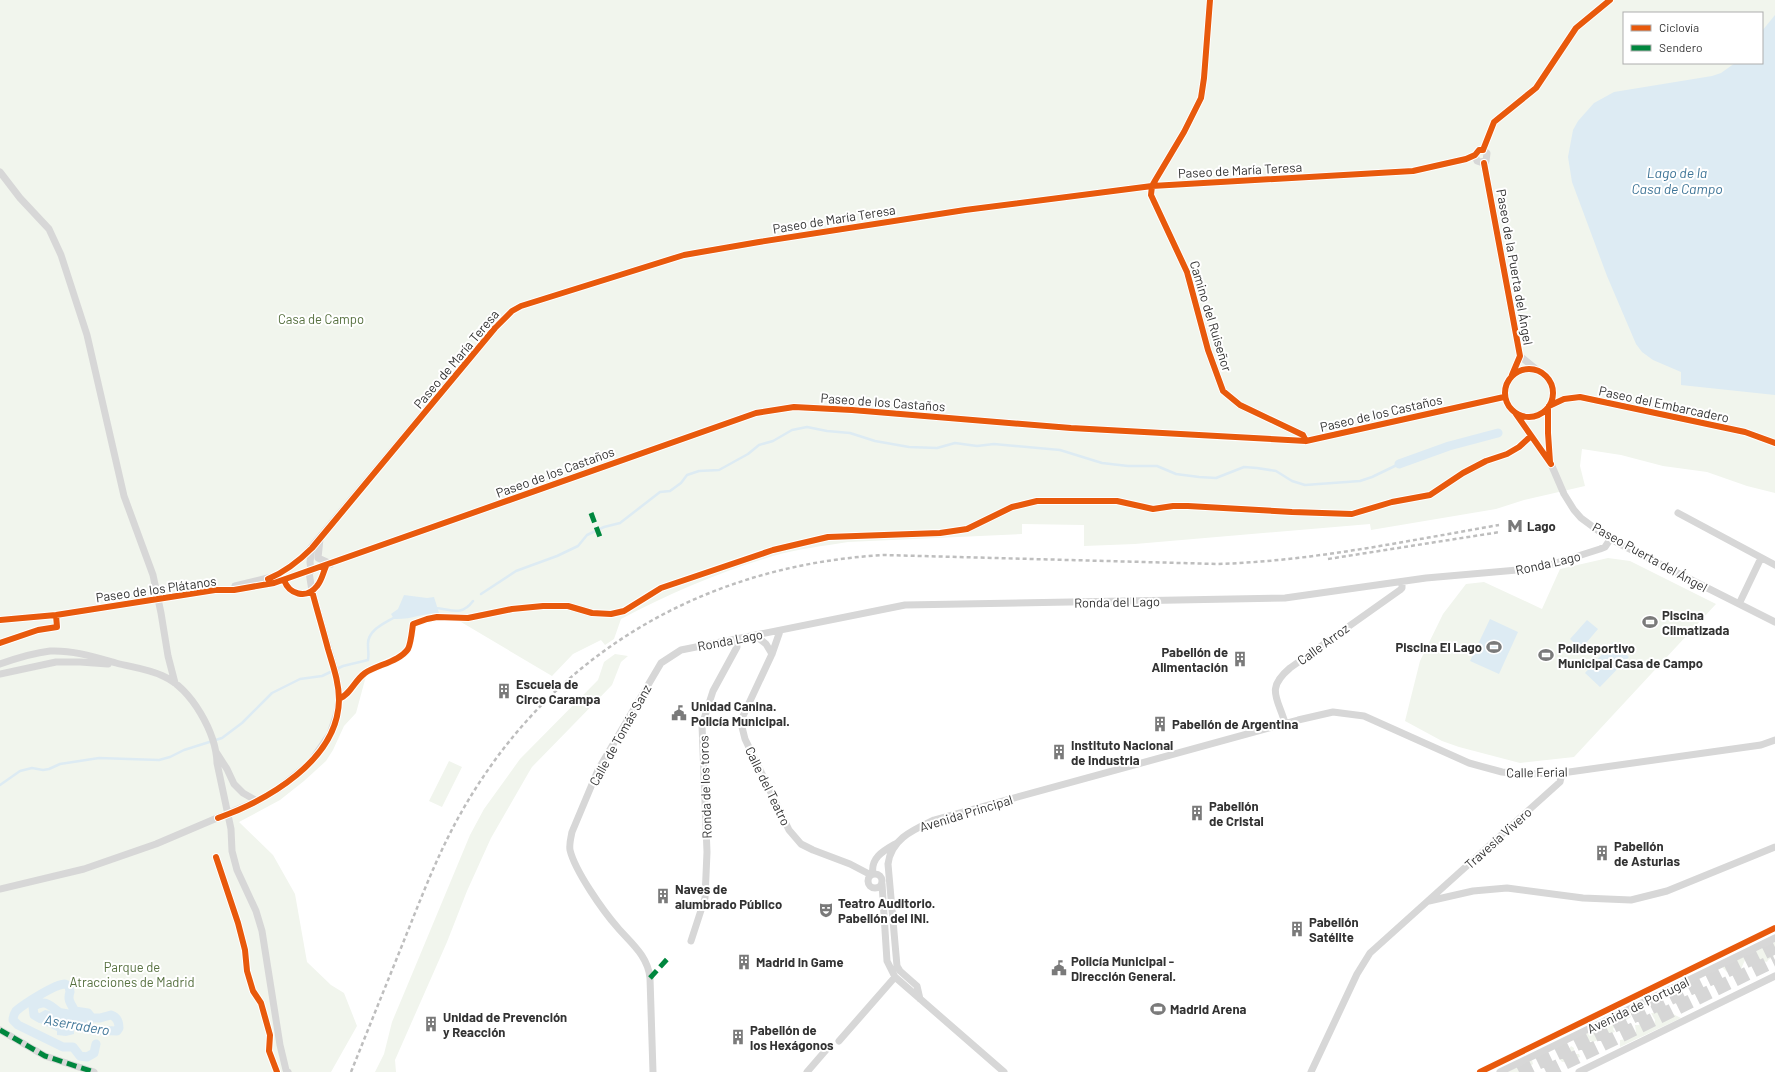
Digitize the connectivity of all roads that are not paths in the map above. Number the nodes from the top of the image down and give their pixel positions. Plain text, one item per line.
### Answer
1 (1210, 0) edge
2 (1610, 0) edge
3 (1482, 150) junction
4 (1475, 155) junction
5 (1484, 163) junction
6 (0, 172) edge
7 (1152, 186) junction
8 (1520, 356) junction
9 (1537, 370) junction
10 (1512, 375) junction
11 (1504, 397) junction
12 (1549, 407) junction
13 (1516, 414) junction
14 (1306, 441) junction
15 (1775, 443) edge
16 (1551, 464) junction
17 (1678, 513) dead end
18 (1611, 538) junction
19 (320, 539) junction
20 (312, 548) junction
21 (1761, 558) junction
22 (328, 565) junction
23 (1775, 565) edge
24 (310, 571) junction
25 (1455, 574) joint
26 (283, 577) junction
27 (1402, 582) junction
28 (312, 591) junction
29 (158, 599) junction
30 (1739, 604) junction
31 (0, 620) edge
32 (1775, 622) edge
33 (780, 631) junction
34 (756, 636) junction
35 (736, 640) junction
36 (681, 650) joint
37 (772, 654) junction
38 (168, 656) junction
39 (0, 664) edge
40 (134, 668) junction
41 (0, 674) edge
42 (163, 676) junction
43 (175, 683) junction
44 (1285, 723) junction
45 (1775, 740) edge
46 (216, 749) junction
47 (1562, 773) junction
48 (257, 801) junction
49 (228, 814) junction
50 (897, 843) junction
51 (1775, 847) edge
52 (872, 874) junction
53 (882, 884) junction
54 (874, 888) junction
55 (0, 889) edge
56 (882, 901) junction
57 (1429, 901) junction
58 (1775, 938) edge
59 (691, 941) dead end
60 (1775, 976) edge
61 (895, 977) junction
62 (920, 999) junction
63 (0, 1030) edge
64 (839, 1041) dead end
65 (826, 1050) dead end
66 (1596, 1064) junction
67 (94, 1072) edge
68 (288, 1072) edge
69 (653, 1072) edge
70 (808, 1072) edge
71 (1004, 1072) edge
72 (1311, 1072) edge
73 (1500, 1072) edge
74 (1579, 1072) edge
75 (1599, 1072) edge

1 - 7 street
2 - 3 street
3 - 4 street
3 - 5 street
4 - 5 street
4 - 7 street, Paseo de María Teresa
5 - 8 street, Paseo de la Puerta del Ángel
6 - 29 street
7 - 14 street, Camino del Ruiseñor
7 - 19 street, Paseo de María Teresa
8 - 9 street, Paseo de la Puerta del Ángel
8 - 10 street, Paseo de la Puerta del Ángel
9 - 10 street
9 - 12 street
10 - 11 street
11 - 13 street
11 - 14 street, Paseo de los Castaños
12 - 13 street
12 - 15 street, Paseo del Embarcadero
12 - 16 street, Paseo Puerta del Ángel
13 - 16 street, Paseo Puerta del Ángel
14 - 22 street, Paseo de los Castaños
16 - 18 street, Paseo Puerta del Ángel
17 - 21 street
18 - 25 street, Ronda Lago
18 - 30 street, Paseo Puerta del Ángel
19 - 20 street, Paseo de María Teresa
19 - 22 street
20 - 24 street
20 - 26 street, Paseo de María Teresa
21 - 23 street
21 - 30 street
22 - 24 street, Paseo de los Castaños
22 - 28 street
24 - 26 street, Paseo de los Castaños
24 - 28 street
25 - 27 street, Ronda del Lago
26 - 28 street
26 - 29 street, Paseo de los Plátanos
27 - 33 street, Ronda del Lago
27 - 44 street, Calle Arroz
28 - 48 street
29 - 31 street, Paseo de los Plátanos
29 - 38 street
30 - 32 street, Paseo Puerta del Ángel
33 - 34 street, Ronda Lago
33 - 37 street, Calle del Teatro
34 - 35 street, Ronda Lago
34 - 37 street
35 - 36 street, Ronda Lago
35 - 59 street, Ronda de los toros
36 - 69 street, Calle de Tomás Sanz
37 - 52 street, Calle del Teatro
38 - 42 street
38 - 43 street
39 - 40 street
40 - 41 street
40 - 42 street
42 - 43 street
43 - 46 street
44 - 47 street, Calle Ferial
44 - 50 street, Avenida Principal
45 - 47 street, Calle Ferial
46 - 48 street
46 - 49 street
47 - 57 street, Travesía Vivero
48 - 49 street
49 - 55 street
49 - 68 street
50 - 52 street
50 - 62 street, Avenida Principal
51 - 57 street
52 - 53 street
52 - 54 street
53 - 54 street
53 - 56 street
54 - 56 street
56 - 61 street
57 - 72 street, Travesía Vivero
58 - 73 street, Avenida de Portugal
60 - 66 street
61 - 62 street
61 - 64 street
62 - 71 street, Avenida Principal
63 - 67 street
65 - 70 street
66 - 74 street
66 - 75 street

